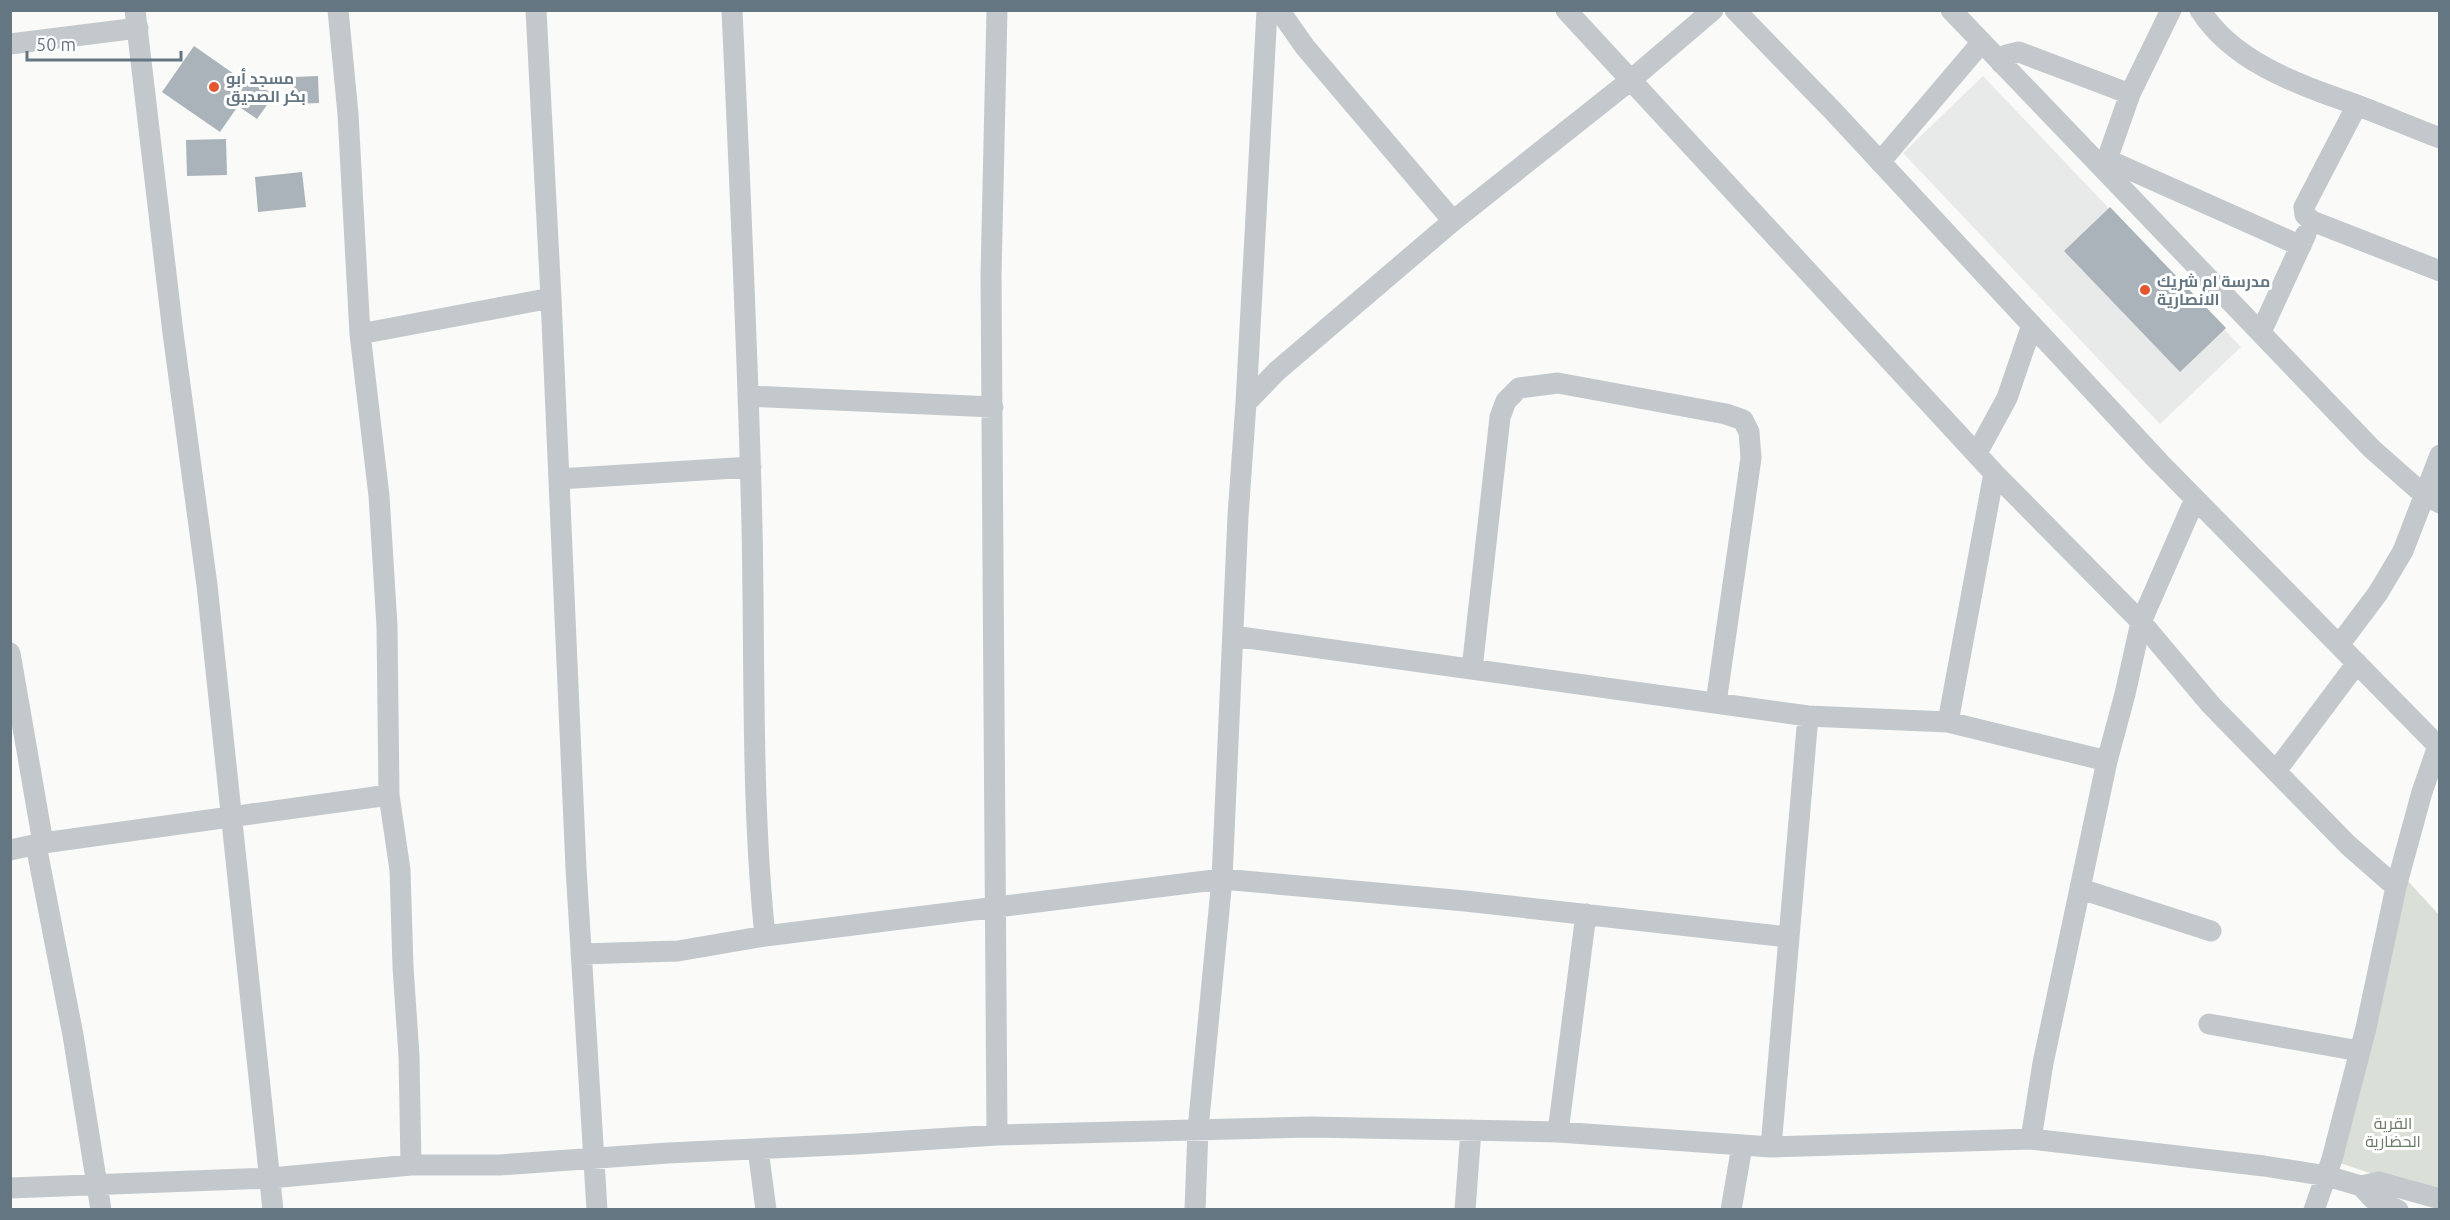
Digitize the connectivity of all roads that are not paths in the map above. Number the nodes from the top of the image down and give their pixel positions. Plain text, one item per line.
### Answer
1 (338, 10) edge
2 (536, 10) edge
3 (732, 10) edge
4 (997, 10) edge
5 (1268, 10) edge
6 (1279, 10) edge
7 (1566, 10) edge
8 (1713, 10) edge
9 (1735, 10) edge
10 (1951, 10) edge
11 (2171, 10) edge
12 (2200, 10) edge
13 (136, 19) edge
14 (1982, 42) junction
15 (10, 45) edge
16 (2001, 63) junction
17 (1632, 79) junction
18 (2130, 94) junction
19 (2357, 105) junction
20 (2439, 138) edge
21 (1880, 162) junction
22 (2105, 164) junction
23 (1454, 220) junction
24 (2312, 221) junction
25 (2301, 246) junction
26 (2439, 271) edge
27 (551, 298) junction
28 (2032, 325) junction
29 (2261, 332) junction
30 (360, 334) junction
31 (748, 396) junction
32 (1246, 403) junction
33 (993, 407) junction
34 (1977, 453) junction
35 (2439, 455) edge
36 (751, 467) junction
37 (1994, 473) junction
38 (559, 479) junction
39 (2195, 499) junction
40 (2431, 499) edge
41 (2141, 622) junction
42 (1233, 636) junction
43 (2339, 645) junction
44 (10, 653) edge
45 (2357, 663) junction
46 (1472, 669) junction
47 (1716, 703) junction
48 (1808, 716) junction
49 (1948, 722) junction
50 (2439, 747) edge
51 (2107, 761) junction
52 (2276, 771) junction
53 (389, 795) junction
54 (233, 816) junction
55 (39, 844) junction
56 (10, 850) edge
57 (1222, 879) junction
58 (2396, 887) junction
59 (2081, 889) junction
60 (995, 908) junction
61 (1586, 914) junction
62 (2211, 931) dead end
63 (765, 936) junction
64 (1788, 936) junction
65 (581, 954) junction
66 (2209, 1024) dead end
67 (2359, 1051) junction
68 (1198, 1129) junction
69 (1471, 1130) junction
70 (1558, 1132) junction
71 (997, 1135) junction
72 (2031, 1139) junction
73 (1742, 1146) junction
74 (1771, 1147) junction
75 (758, 1149) junction
76 (594, 1159) junction
77 (411, 1165) junction
78 (2327, 1176) junction
79 (271, 1178) junction
80 (98, 1184) junction
81 (2361, 1186) junction
82 (10, 1188) edge
83 (2439, 1199) edge
84 (101, 1209) edge
85 (273, 1209) edge
86 (597, 1209) edge
87 (766, 1209) edge
88 (1195, 1209) edge
89 (1465, 1209) edge
90 (1731, 1209) edge
91 (2314, 1209) edge
92 (2398, 1209) edge

1 - 30 street
2 - 27 street
3 - 31 street
4 - 33 street
5 - 32 street
6 - 23 street
7 - 17 street
8 - 17 street
9 - 21 street
10 - 14 street
11 - 18 street
12 - 19 street
13 - 15 street
13 - 54 street
14 - 16 street
14 - 21 street
16 - 18 street
16 - 22 street
17 - 23 street
17 - 34 street
18 - 22 street
19 - 20 street
19 - 24 street
21 - 28 street
22 - 25 street
22 - 29 street
23 - 32 street
24 - 25 street
24 - 26 street
25 - 29 street
27 - 30 street
27 - 38 street
28 - 34 street
28 - 39 street
29 - 40 street
30 - 53 street
31 - 33 street
31 - 36 street
32 - 42 street
33 - 60 street
34 - 37 street
35 - 40 street
36 - 38 street
36 - 63 street
37 - 41 street
37 - 49 street
38 - 65 street
39 - 41 street
39 - 43 street
40 - 43 street
41 - 51 street
41 - 52 street
42 - 46 street
42 - 57 street
43 - 45 street
44 - 55 street
45 - 50 street
45 - 52 street
46 - 47 street
46 - 47 street
47 - 48 street
48 - 49 street
48 - 64 street
49 - 51 street
50 - 58 street
51 - 59 street
52 - 58 street
53 - 54 street
53 - 77 street
54 - 55 street
54 - 79 street
55 - 56 street
55 - 80 street
57 - 60 street
57 - 61 street
57 - 68 street
58 - 67 street
59 - 62 street
59 - 72 street
60 - 63 street
60 - 71 street
61 - 64 street
61 - 70 street
63 - 65 street
64 - 74 street
65 - 76 street
66 - 67 street
67 - 78 street
68 - 69 street
68 - 71 street
68 - 88 street
69 - 70 street
69 - 89 street
70 - 73 street
71 - 75 street
72 - 74 street
72 - 78 street
73 - 74 street
73 - 90 street
75 - 76 street
75 - 87 street
76 - 77 street
76 - 86 street
77 - 79 street
78 - 81 street
78 - 91 street
79 - 80 street
79 - 85 street
80 - 82 street
80 - 84 street
81 - 83 street
81 - 92 street

